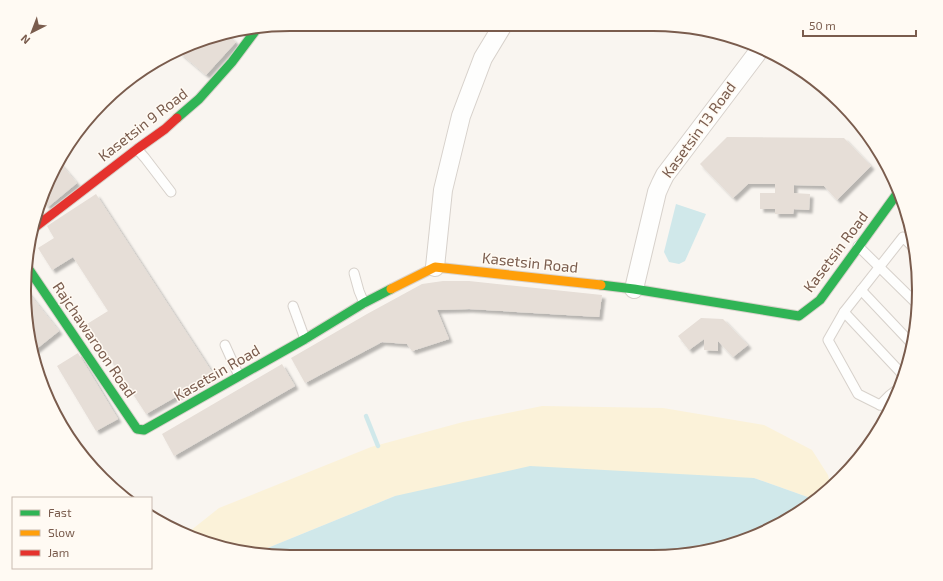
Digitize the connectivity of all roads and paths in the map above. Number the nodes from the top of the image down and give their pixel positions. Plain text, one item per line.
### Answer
1 (499, 31) edge
2 (253, 34) edge
3 (757, 53) edge
4 (137, 149) junction
5 (171, 192) dead end
6 (894, 197) edge
7 (40, 223) edge
8 (907, 241) edge
9 (858, 246) junction
10 (435, 267) junction
11 (880, 267) junction
12 (354, 273) dead end
13 (32, 274) edge
14 (634, 289) junction
15 (861, 290) junction
16 (912, 298) edge
17 (364, 303) junction
18 (293, 306) dead end
19 (844, 312) junction
20 (305, 338) junction
21 (907, 339) edge
22 (225, 345) dead end
23 (899, 371) edge
24 (239, 376) junction
25 (889, 396) edge
26 (880, 405) junction
27 (885, 405) edge
28 (137, 428) joint

1 - 10 street
2 - 4 street, Kasetsin 9 Road
3 - 14 street, Kasetsin 13 Road
4 - 5 lane
4 - 7 street, Kasetsin 9 Road
6 - 9 street, Kasetsin Road
8 - 11 lane
9 - 11 lane
9 - 14 street, Kasetsin Road
10 - 14 street, Kasetsin Road
10 - 17 street, Kasetsin Road
11 - 15 lane
11 - 16 lane
12 - 17 lane
13 - 28 street, Rajchawaroon Road
15 - 19 lane
15 - 21 lane
17 - 20 street, Kasetsin Road
18 - 20 lane
19 - 23 lane
19 - 26 lane
20 - 24 street, Kasetsin Road
22 - 24 lane
24 - 28 street, Kasetsin Road
25 - 26 lane
26 - 27 lane

